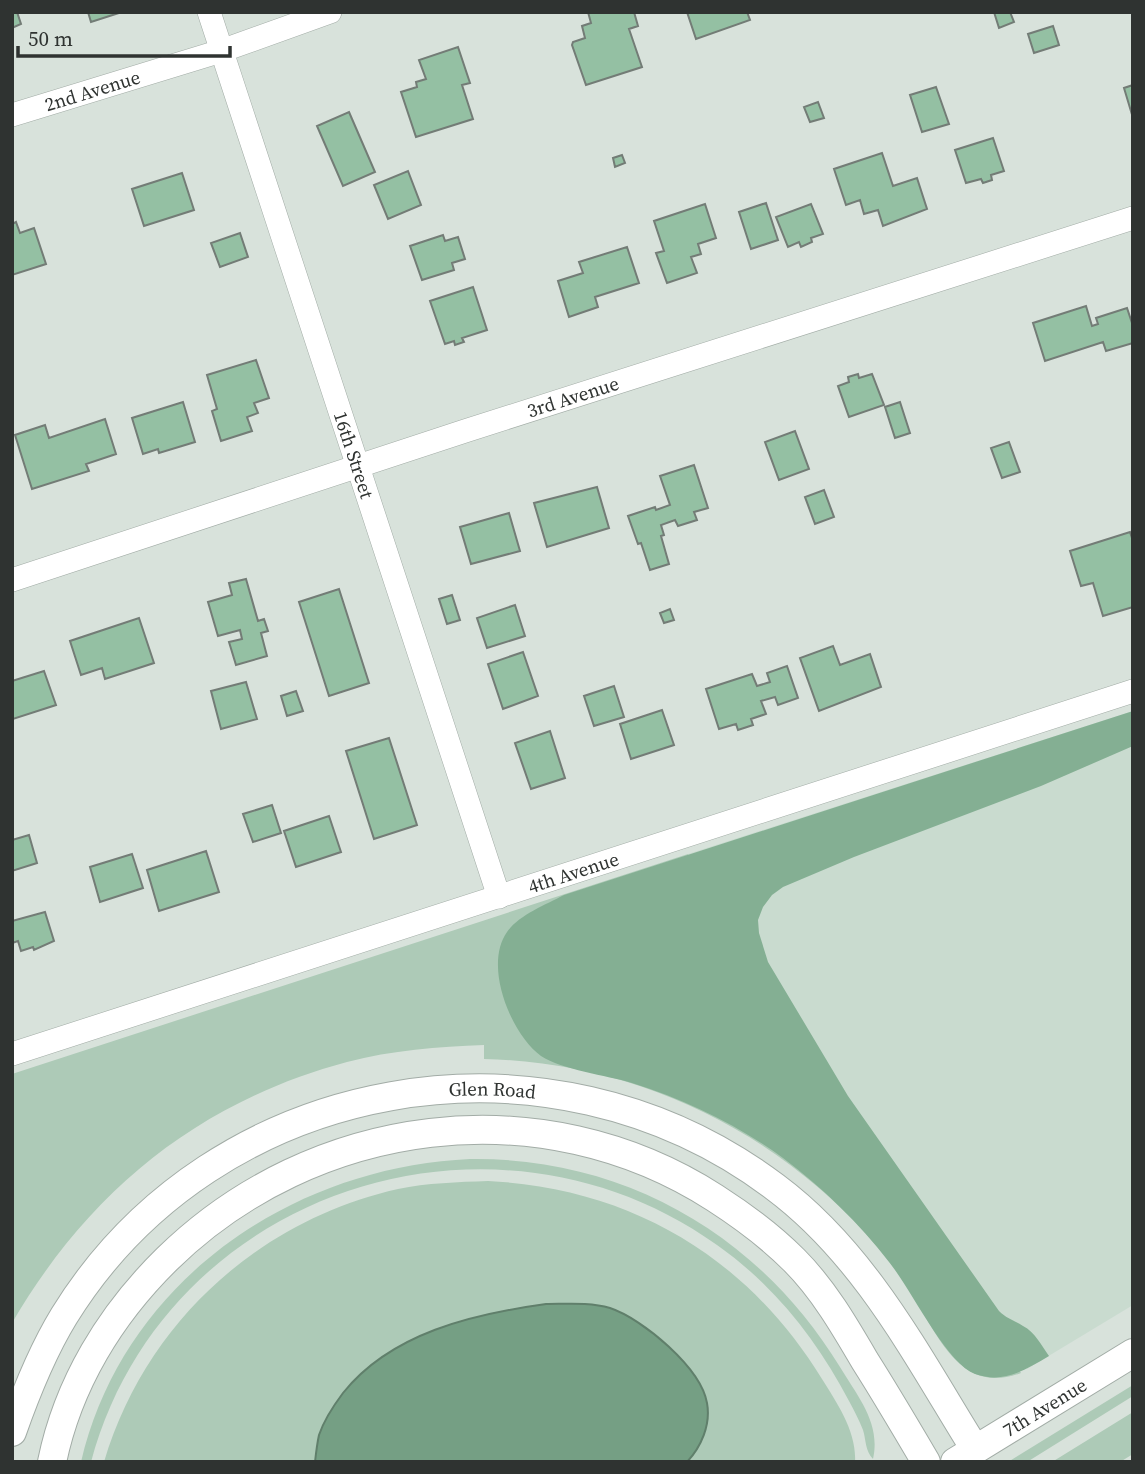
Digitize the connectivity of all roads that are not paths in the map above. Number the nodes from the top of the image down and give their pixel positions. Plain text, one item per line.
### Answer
1 (208, 12) edge
2 (330, 12) edge
3 (221, 51) junction
4 (12, 115) edge
5 (1133, 218) edge
6 (358, 468) junction
7 (12, 580) edge
8 (1133, 691) edge
9 (499, 897) junction
10 (12, 1054) edge
11 (1133, 1353) edge
12 (12, 1432) edge
13 (965, 1455) edge
14 (52, 1462) edge
15 (926, 1462) edge

1 - 3 street, 16th Street
2 - 3 street, 2nd Avenue
3 - 4 street, 2nd Avenue
3 - 6 street, 16th Street
5 - 6 street, 3rd Avenue
6 - 7 street, 3rd Avenue
6 - 9 street, 16th Street
8 - 9 street, 4th Avenue
9 - 10 street, 4th Avenue
11 - 13 street, 7th Avenue
12 - 13 street, Glen Road
14 - 15 street, Glen Road

